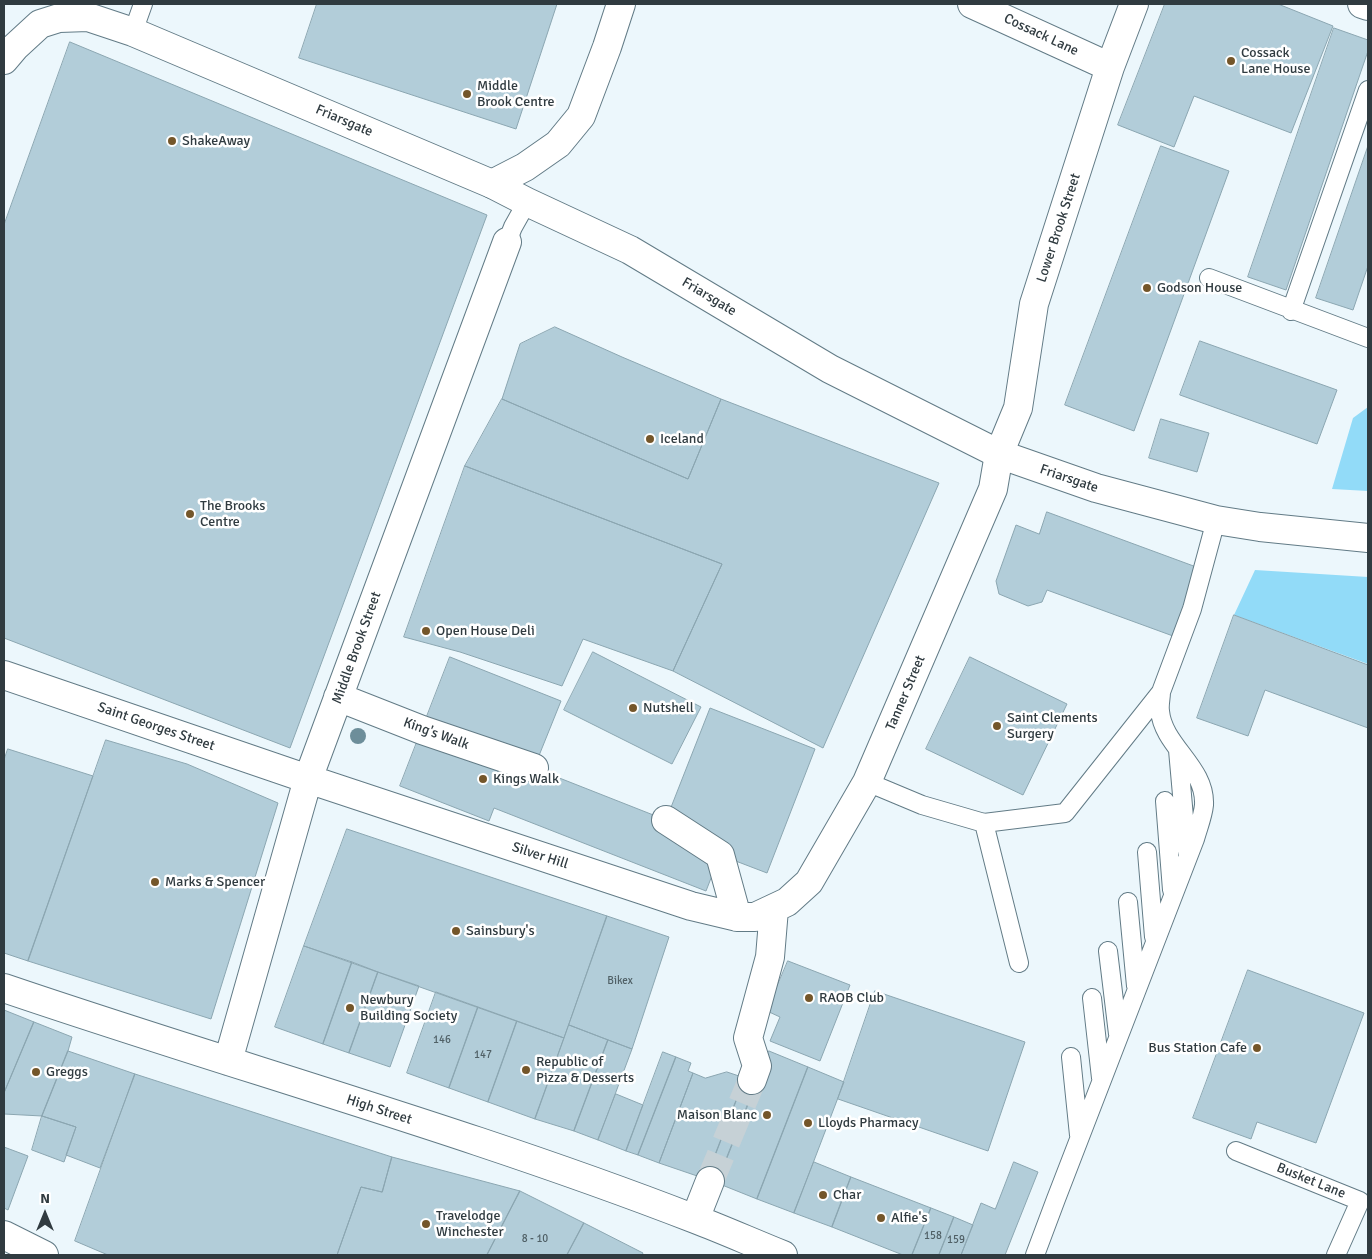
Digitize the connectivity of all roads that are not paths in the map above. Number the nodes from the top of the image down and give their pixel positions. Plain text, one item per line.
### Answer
1 (143, 4) edge
2 (621, 4) edge
3 (972, 4) edge
4 (1134, 4) edge
5 (1362, 4) edge
6 (1368, 6) edge
7 (57, 11) edge
8 (133, 32) junction
9 (4, 60) edge
10 (1110, 67) junction
11 (1368, 90) edge
12 (492, 184) junction
13 (527, 202) junction
14 (507, 242) joint
15 (1209, 278) dead end
16 (1291, 311) junction
17 (1368, 338) edge
18 (999, 454) junction
19 (1216, 520) junction
20 (1368, 538) edge
21 (4, 675) edge
22 (1162, 692) junction
23 (338, 697) junction
24 (534, 768) dead end
25 (308, 779) junction
26 (867, 782) junction
27 (1165, 801) dead end
28 (666, 820) dead end
29 (984, 823) junction
30 (1146, 852) dead end
31 (1173, 896) junction
32 (1128, 902) dead end
33 (774, 909) junction
34 (737, 917) junction
35 (1155, 942) junction
36 (1108, 951) dead end
37 (1019, 963) dead end
38 (4, 988) edge
39 (1136, 991) junction
40 (1092, 998) dead end
41 (1118, 1037) junction
42 (1071, 1057) dead end
43 (228, 1061) junction
44 (752, 1080) tunnel mouth
45 (1101, 1081) junction
46 (1080, 1138) junction
47 (1236, 1151) dead end
48 (710, 1181) tunnel mouth
49 (696, 1219) junction
50 (4, 1235) edge
51 (747, 1249) edge
52 (44, 1255) edge
53 (783, 1255) edge
54 (1035, 1255) edge
55 (1336, 1255) edge

1 - 8 lane
2 - 12 street
3 - 10 street, Cossack Lane
4 - 10 street, Lower Brook Street
5 - 6 street
7 - 8 street, Friarsgate
7 - 9 street
8 - 12 street, Friarsgate
10 - 18 street, Lower Brook Street
11 - 16 lane
12 - 13 street, Friarsgate
13 - 14 lane
13 - 18 street, Friarsgate
14 - 23 street, Middle Brook Street
15 - 16 lane
16 - 17 lane
18 - 19 street, Friarsgate
18 - 26 street, Tanner Street
19 - 20 street, Friarsgate
19 - 22 lane
21 - 25 street, Saint Georges Street
22 - 29 lane
22 - 31 lane
23 - 24 street, King's Walk
23 - 25 street, Middle Brook Street
25 - 34 street, Silver Hill
25 - 43 street, Middle Brook Street
26 - 29 lane
26 - 33 street, Tanner Street
27 - 31 lane
28 - 34 street
29 - 37 lane
30 - 35 lane
31 - 35 lane
32 - 39 lane
33 - 34 street, Silver Hill
33 - 44 street
35 - 39 lane
36 - 41 lane
38 - 43 street, High Street
39 - 41 lane
40 - 45 lane
41 - 45 lane
42 - 46 lane
43 - 49 street, High Street
45 - 46 lane
46 - 54 lane
47 - 55 lane, Busket Lane
48 - 49 street
49 - 51 street, High Street
50 - 52 street
51 - 53 street, High Street

